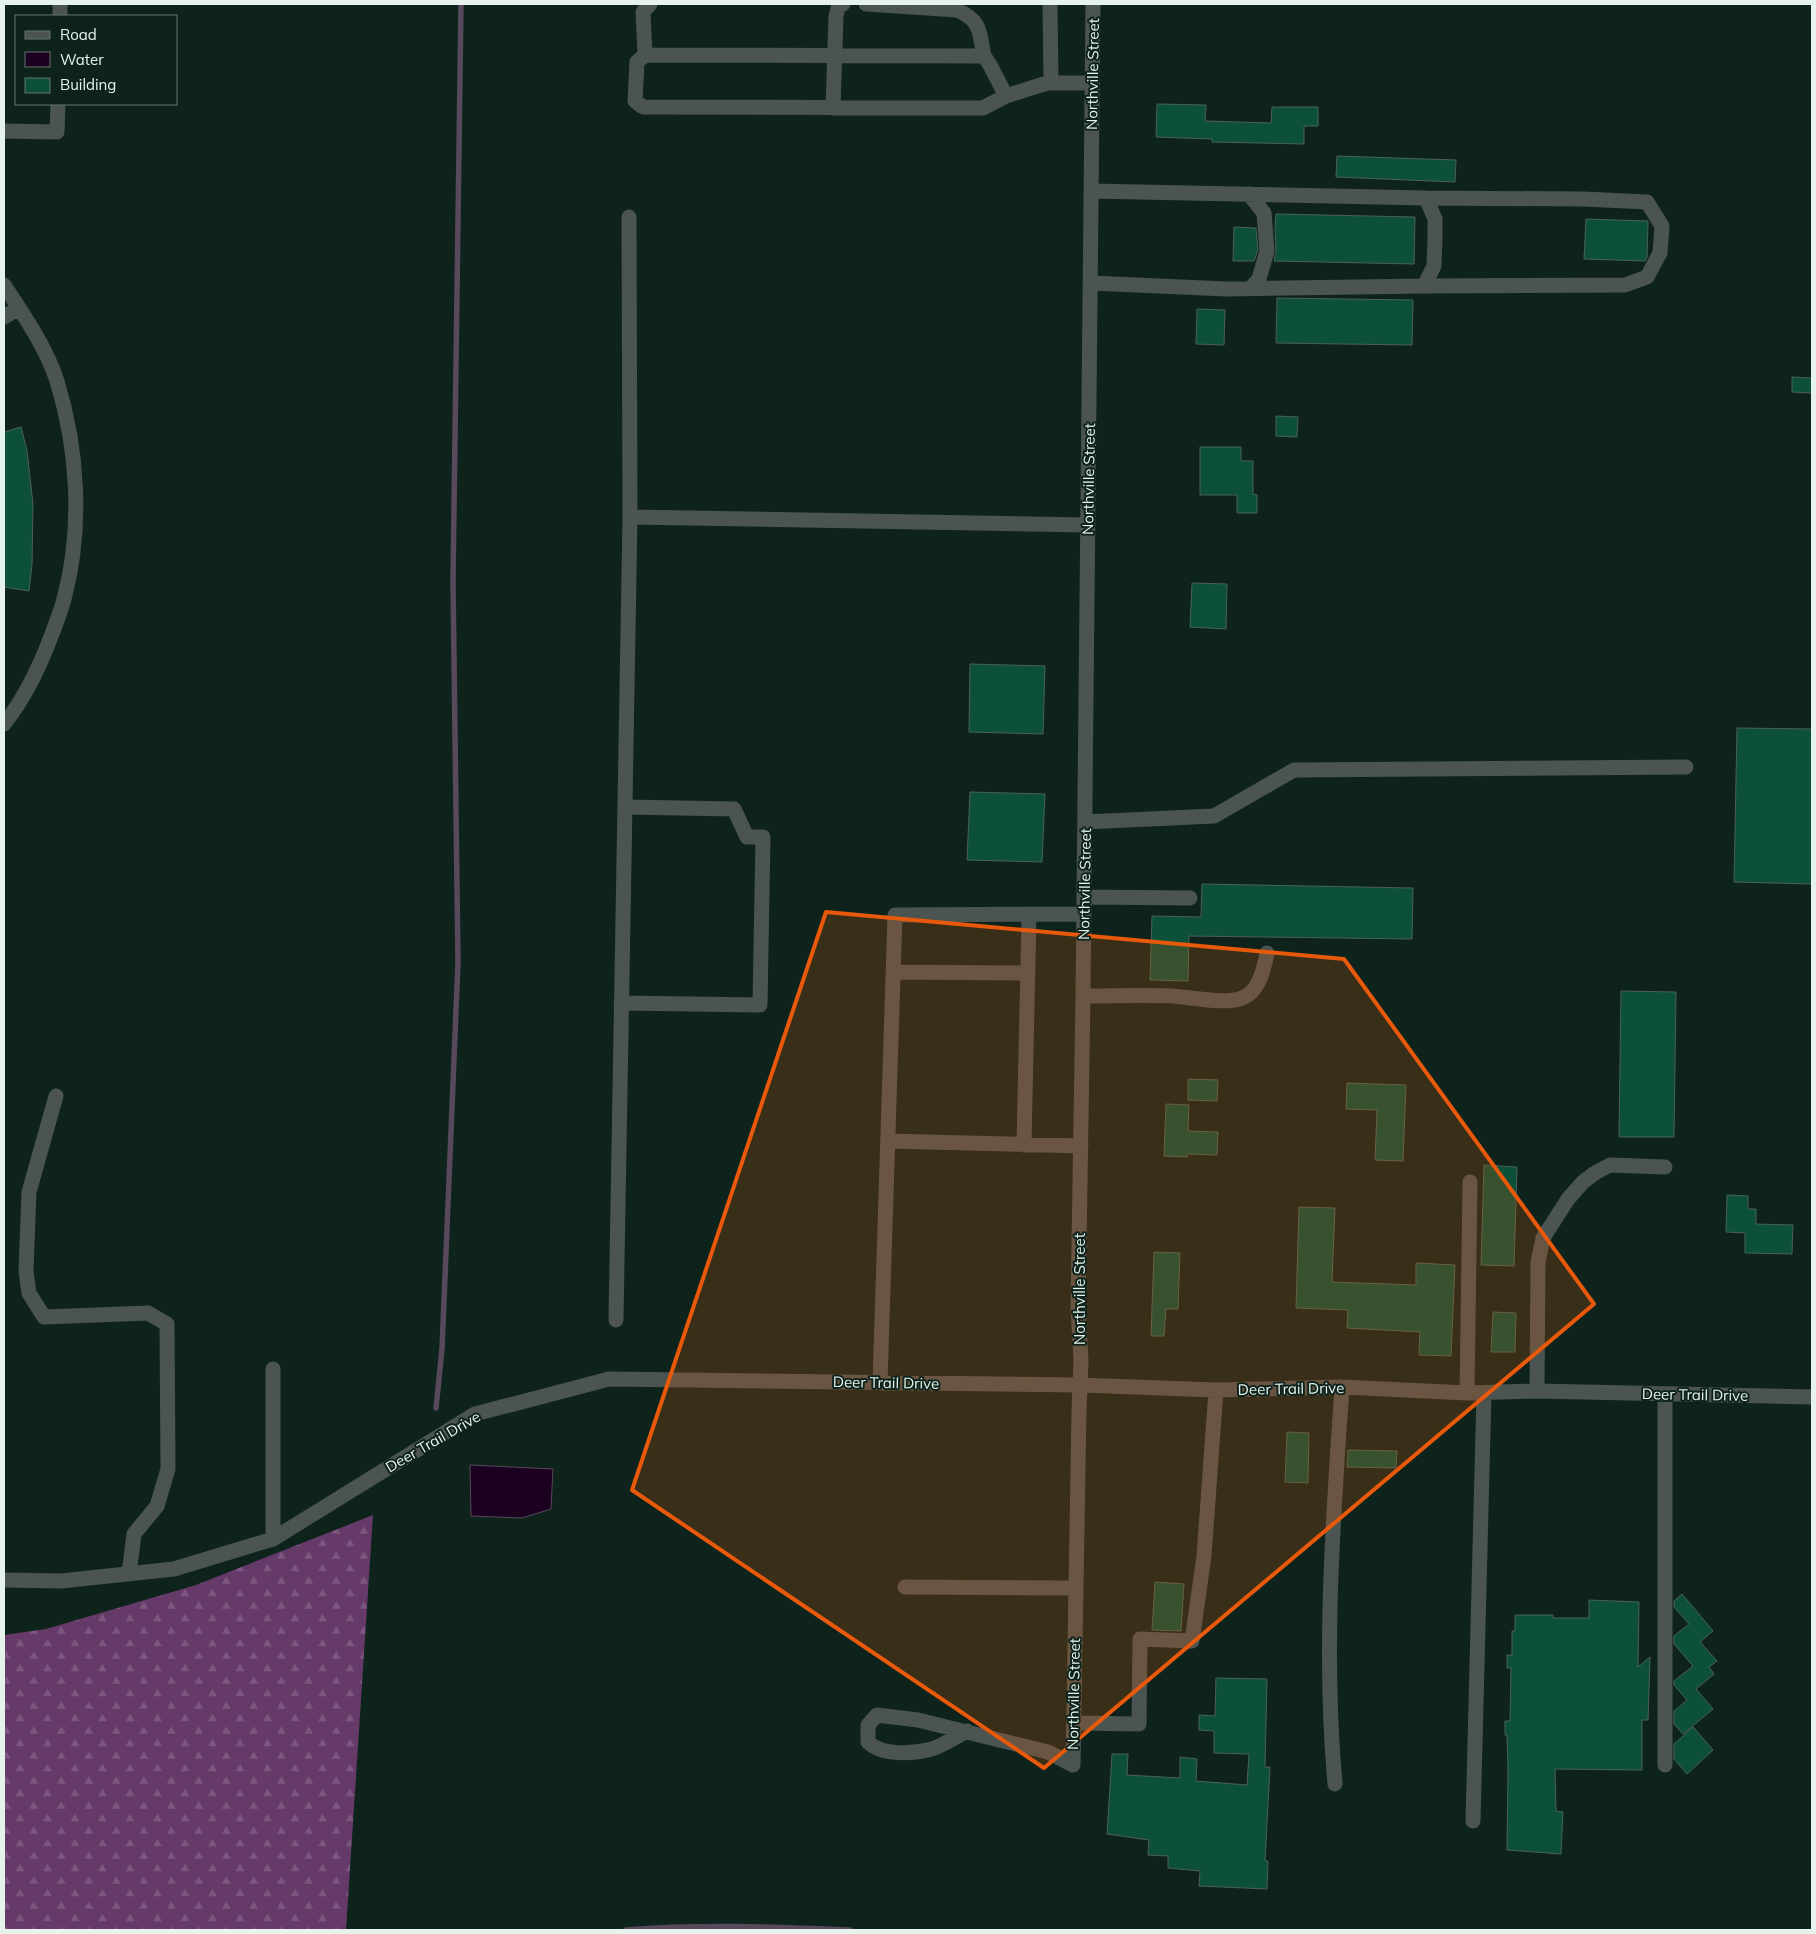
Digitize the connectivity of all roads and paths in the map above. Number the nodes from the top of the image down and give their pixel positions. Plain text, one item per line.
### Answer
1 (650, 4) edge
2 (826, 4) edge
3 (841, 4) edge
4 (866, 4) edge
5 (1050, 4) edge
6 (1093, 4) edge
7 (645, 55) junction
8 (835, 56) junction
9 (984, 56) junction
10 (1092, 82) junction
11 (1051, 83) junction
12 (1006, 96) junction
13 (58, 105) edge
14 (833, 108) junction
15 (4, 131) edge
16 (1091, 191) junction
17 (1249, 194) junction
18 (1426, 198) junction
19 (629, 216) dead end
20 (1091, 283) junction
21 (4, 285) edge
22 (1424, 286) junction
23 (1251, 288) junction
24 (19, 308) junction
25 (4, 317) edge
26 (630, 517) junction
27 (1088, 525) junction
28 (4, 724) edge
29 (1686, 767) dead end
30 (626, 807) junction
31 (1085, 822) junction
32 (1084, 897) junction
33 (1190, 898) dead end
34 (1029, 914) junction
35 (1084, 914) junction
36 (1267, 953) dead end
37 (894, 972) junction
38 (1028, 973) junction
39 (1083, 996) junction
40 (621, 1003) junction
41 (56, 1096) dead end
42 (888, 1141) junction
43 (1024, 1145) junction
44 (1082, 1146) junction
45 (1665, 1167) dead end
46 (1470, 1182) dead end
47 (616, 1320) dead end
48 (273, 1370) dead end
49 (880, 1383) junction
50 (1080, 1385) junction
51 (1342, 1387) junction
52 (1216, 1390) junction
53 (1536, 1391) junction
54 (1466, 1393) junction
55 (1484, 1393) junction
56 (1665, 1395) junction
57 (1812, 1397) edge
58 (273, 1539) junction
59 (129, 1574) junction
60 (4, 1580) edge
61 (905, 1587) dead end
62 (1076, 1588) junction
63 (1074, 1723) junction
64 (967, 1731) junction
65 (1665, 1765) dead end
66 (1335, 1784) dead end
67 (1474, 1821) dead end

1 - 7 street
2 - 3 street
3 - 8 street
4 - 9 street
5 - 11 street
6 - 10 street, Northville Street
7 - 8 street
7 - 14 street
8 - 9 street
8 - 14 street
9 - 12 street
10 - 11 street
10 - 16 street, Northville Street
11 - 12 street
12 - 14 street
13 - 15 street
16 - 17 street
16 - 20 street, Northville Street
17 - 18 street
17 - 23 street
18 - 22 street
18 - 22 street
19 - 26 street
20 - 23 street
20 - 27 street, Northville Street
21 - 24 street
22 - 23 street
24 - 25 street
24 - 28 street
26 - 27 street
26 - 30 street
27 - 31 street, Northville Street
29 - 31 street
30 - 40 street
30 - 40 street
31 - 32 street, Northville Street
32 - 33 street
32 - 35 street, Northville Street
34 - 35 street
34 - 37 street
34 - 38 street
35 - 39 street, Northville Street
36 - 39 street
37 - 38 street
37 - 42 street
38 - 43 street
39 - 44 street, Northville Street
40 - 47 street
41 - 59 street
42 - 43 street
42 - 49 street
43 - 44 street
44 - 50 street, Northville Street
45 - 53 street
46 - 54 street
48 - 58 street
49 - 50 street, Deer Trail Drive
49 - 58 street, Deer Trail Drive
50 - 52 street, Deer Trail Drive
50 - 62 street, Northville Street
51 - 52 street, Deer Trail Drive
51 - 54 street, Deer Trail Drive
51 - 66 street
52 - 63 street
53 - 55 street, Deer Trail Drive
53 - 56 street, Deer Trail Drive
54 - 55 street, Deer Trail Drive
55 - 67 street
56 - 57 street, Deer Trail Drive
56 - 65 street
58 - 59 street, Deer Trail Drive
59 - 60 street, Deer Trail Drive
61 - 62 street
62 - 63 street, Northville Street
63 - 64 street, Northville Street
64 - 64 street

